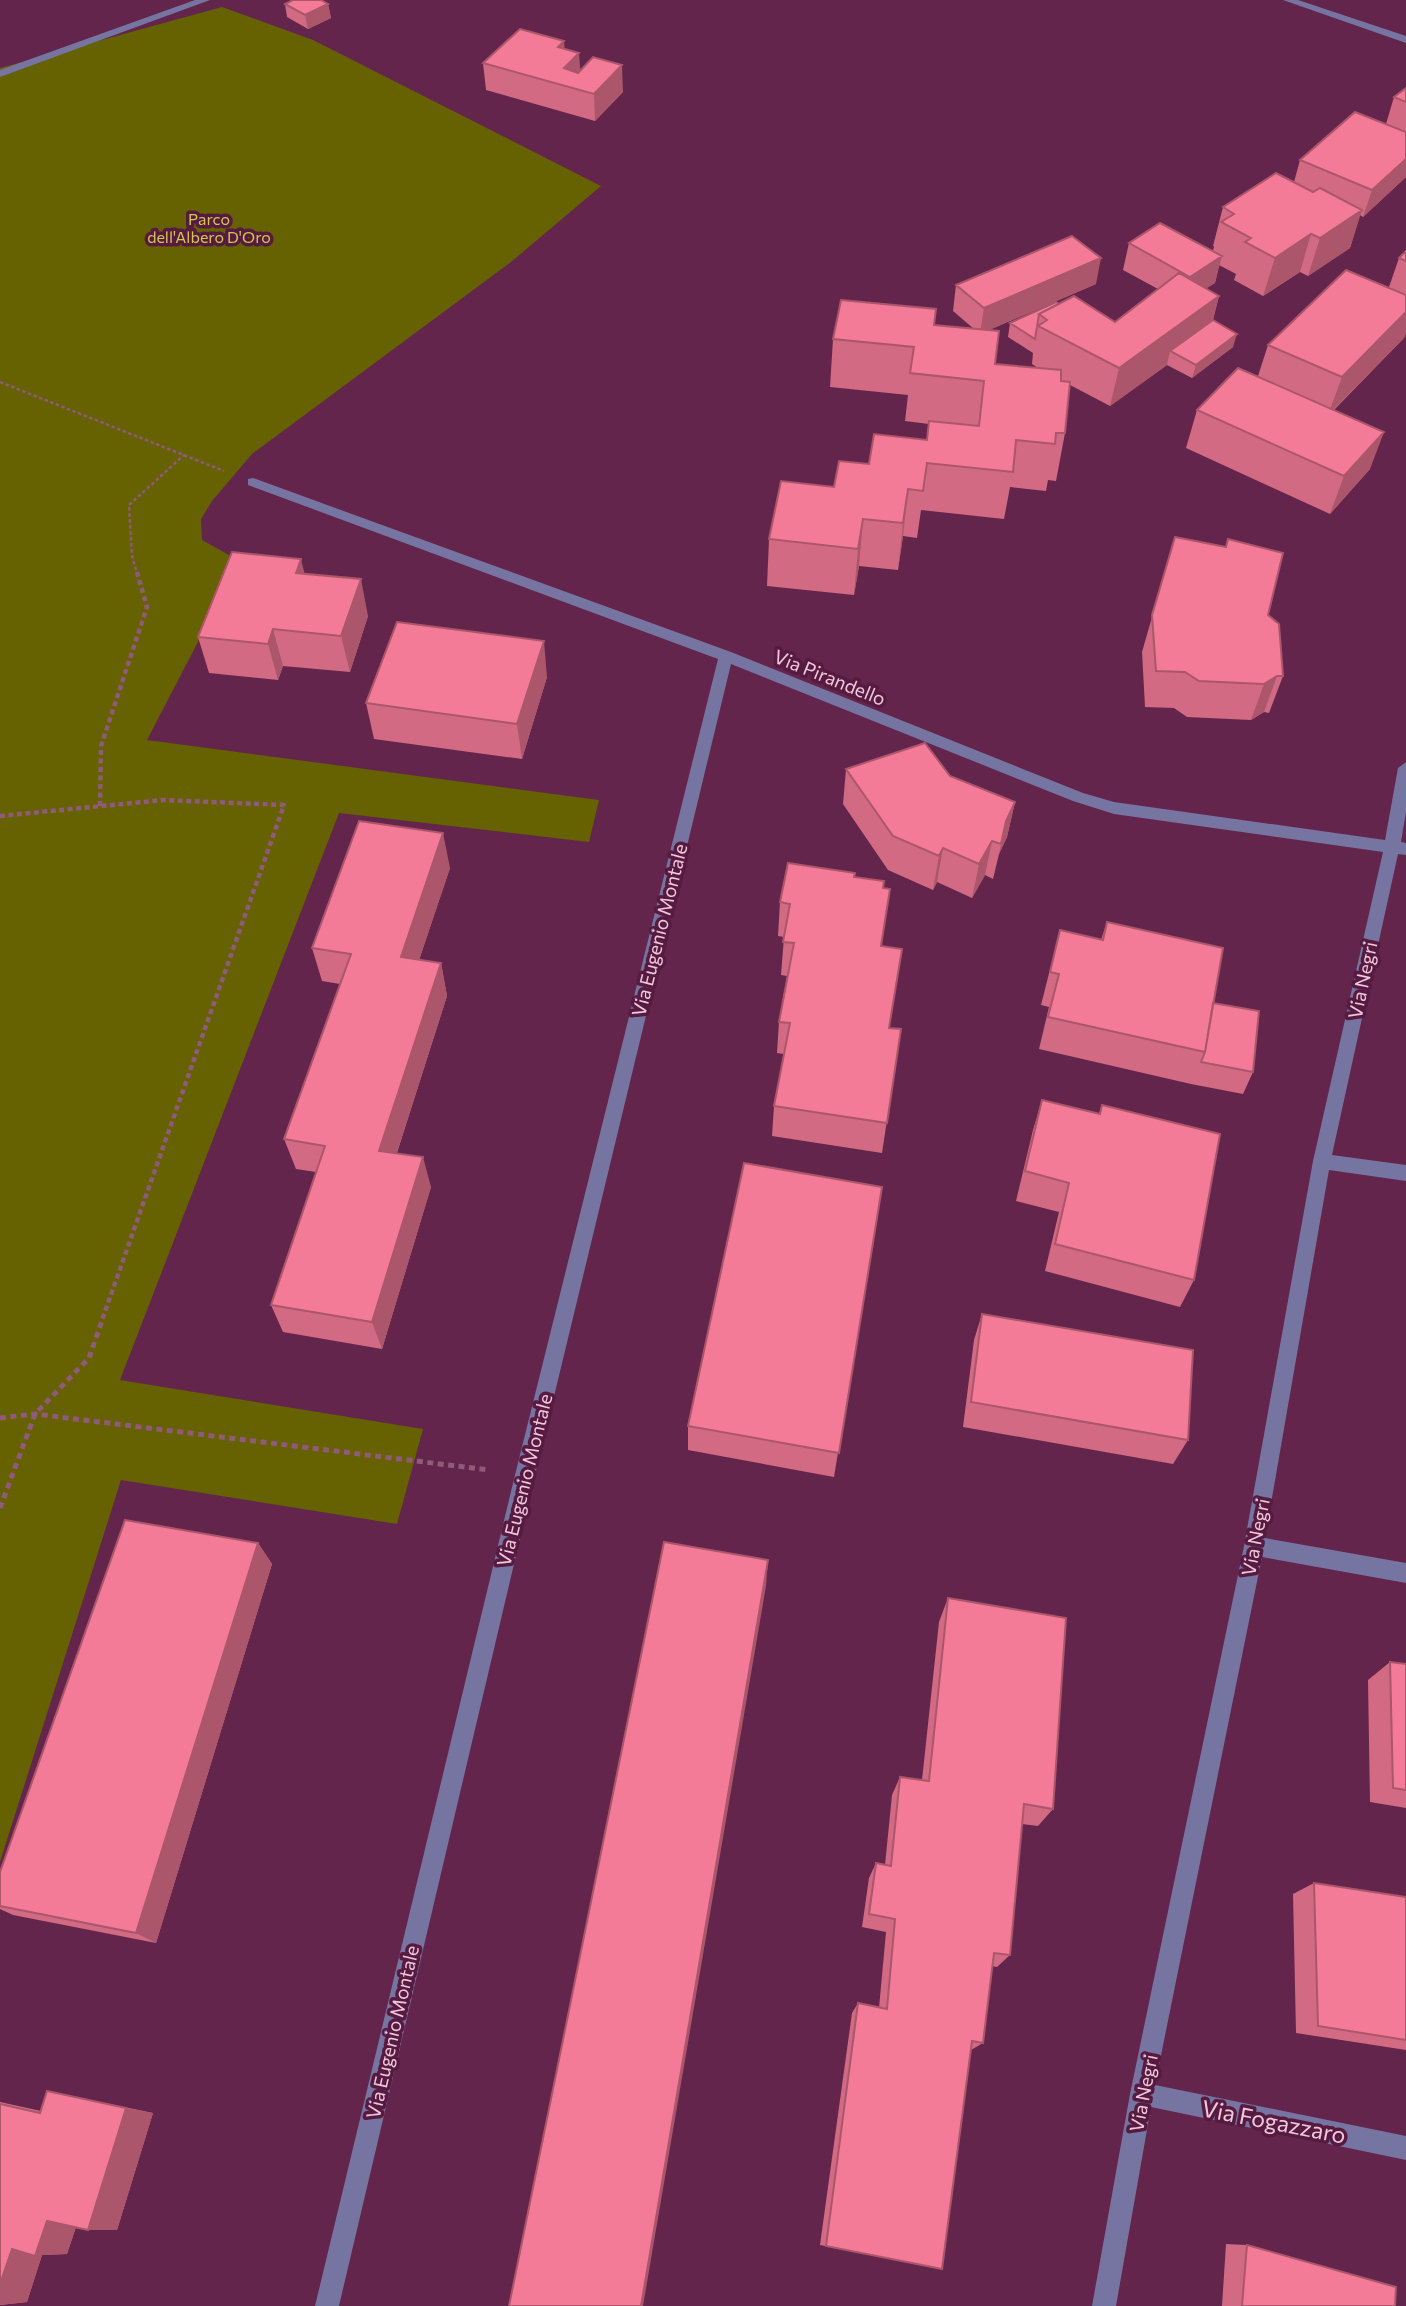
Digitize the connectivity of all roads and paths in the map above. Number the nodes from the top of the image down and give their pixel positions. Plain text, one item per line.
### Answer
1 (205, 0) edge
2 (1289, 0) edge
3 (1406, 40) edge
4 (0, 74) edge
5 (0, 382) edge
6 (184, 455) junction
7 (253, 482) joint
8 (726, 656) junction
9 (1406, 768) edge
10 (100, 806) junction
11 (0, 816) edge
12 (1399, 848) edge
13 (1322, 1161) junction
14 (1406, 1173) edge
15 (35, 1414) junction
16 (0, 1418) edge
17 (525, 1475) junction
18 (0, 1508) edge
19 (1254, 1546) junction
20 (1406, 1573) edge
21 (1142, 2094) junction
22 (1406, 2148) edge
23 (327, 2306) edge
24 (1104, 2306) edge

1 - 4 street
2 - 3 street
5 - 6 path
6 - 7 path
6 - 10 path
7 - 8 street, Via Pirandello
8 - 12 street, Via Pirandello
8 - 17 street, Via Eugenio Montale
9 - 12 street, Via Negri
10 - 11 path
10 - 15 path
12 - 13 street, Via Negri
13 - 14 street
13 - 19 street, Via Negri
15 - 16 path
15 - 17 path
15 - 18 path
17 - 23 street, Via Eugenio Montale
19 - 20 street
19 - 21 street, Via Negri
21 - 22 street, Via Fogazzaro
21 - 24 street, Via Negri

